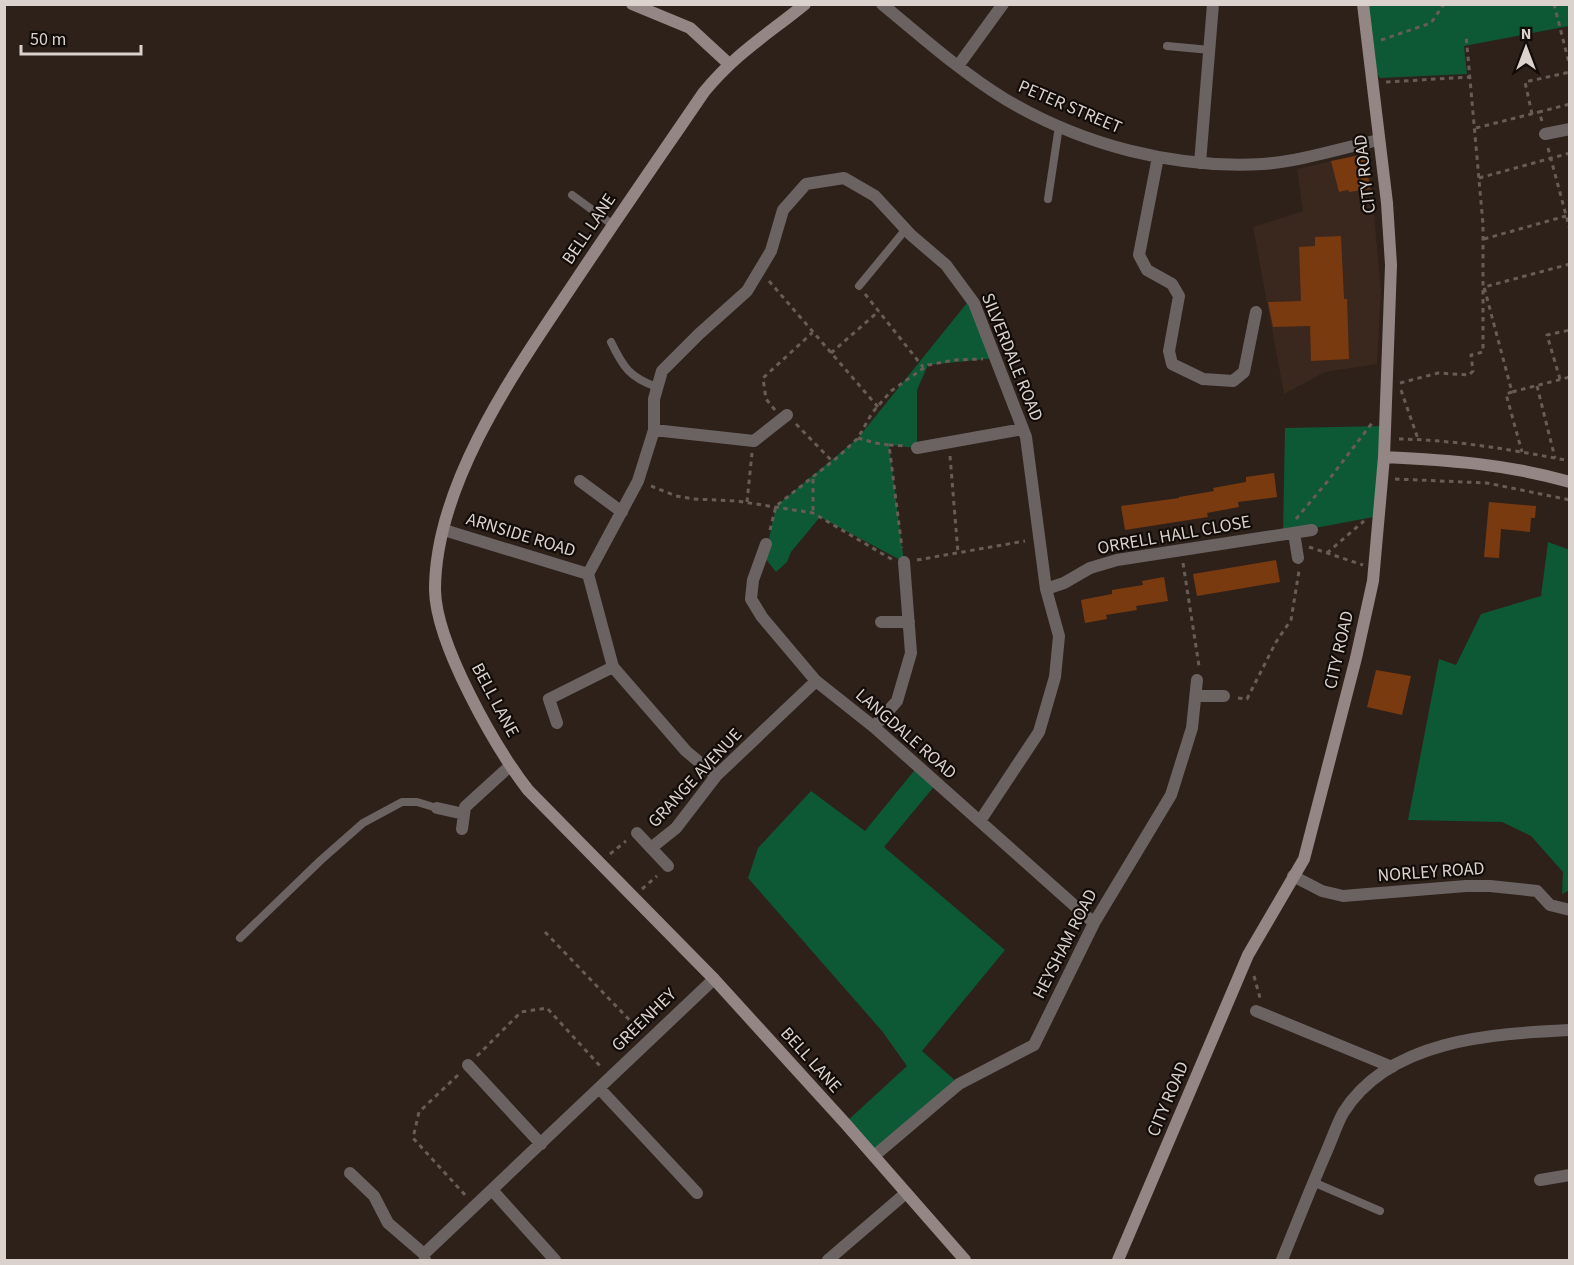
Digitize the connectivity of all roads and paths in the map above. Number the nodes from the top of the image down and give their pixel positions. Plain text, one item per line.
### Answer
1 (632, 4) edge
2 (805, 4) edge
3 (882, 4) edge
4 (1003, 4) edge
5 (1213, 4) edge
6 (1364, 4) edge
7 (1444, 4) edge
8 (1554, 4) edge
9 (1466, 35) dead end
10 (1368, 44) junction
11 (1167, 46) dead end
12 (1210, 50) junction
13 (729, 63) junction
14 (958, 66) junction
15 (1569, 66) edge
16 (1569, 72) edge
17 (1471, 77) junction
18 (1372, 83) junction
19 (1569, 104) edge
20 (1539, 112) junction
21 (1532, 114) junction
22 (1059, 126) junction
23 (1476, 128) junction
24 (1569, 129) edge
25 (1545, 134) junction
26 (1379, 140) junction
27 (1569, 153) edge
28 (1158, 157) junction
29 (1551, 158) junction
30 (1200, 163) junction
31 (1479, 178) junction
32 (572, 195) dead end
33 (1048, 199) dead end
34 (1566, 216) junction
35 (613, 225) junction
36 (906, 229) junction
37 (1569, 230) edge
38 (1484, 240) junction
39 (1569, 264) edge
40 (759, 271) junction
41 (859, 286) joint
42 (1484, 287) junction
43 (879, 311) junction
44 (1256, 312) dead end
45 (1569, 330) edge
46 (813, 332) junction
47 (610, 342) dead end
48 (831, 353) junction
49 (996, 358) junction
50 (924, 367) junction
51 (1569, 377) edge
52 (1560, 379) junction
53 (1537, 386) junction
54 (657, 387) junction
55 (1512, 392) junction
56 (1386, 405) junction
57 (878, 407) junction
58 (785, 417) junction
59 (1023, 429) junction
60 (654, 430) junction
61 (858, 438) junction
62 (1383, 439) junction
63 (1418, 439) junction
64 (754, 441) junction
65 (949, 442) junction
66 (917, 448) dead end
67 (1522, 452) junction
68 (1384, 458) junction
69 (1555, 458) junction
70 (832, 461) junction
71 (1569, 461) edge
72 (813, 477) junction
73 (1381, 479) junction
74 (580, 481) dead end
75 (638, 481) junction
76 (1569, 482) edge
77 (1569, 500) edge
78 (747, 502) junction
79 (776, 506) junction
80 (622, 512) junction
81 (813, 513) junction
82 (1379, 516) junction
83 (444, 530) junction
84 (1312, 530) dead end
85 (1291, 537) junction
86 (1039, 539) junction
87 (766, 544) joint
88 (1181, 550) junction
89 (958, 553) junction
90 (1327, 553) junction
91 (1298, 558) joint
92 (904, 562) junction
93 (1374, 568) junction
94 (588, 574) junction
95 (1046, 589) junction
96 (881, 622) dead end
97 (909, 622) junction
98 (613, 667) junction
99 (1197, 680) joint
100 (816, 681) junction
101 (1196, 696) junction
102 (1224, 696) joint
103 (557, 723) dead end
104 (874, 727) junction
105 (510, 766) junction
106 (716, 776) junction
107 (437, 808) joint
108 (464, 814) junction
109 (980, 821) junction
110 (462, 829) dead end
111 (637, 833) joint
112 (651, 848) junction
113 (600, 862) junction
114 (668, 866) joint
115 (1293, 876) junction
116 (633, 897) junction
117 (1569, 910) edge
118 (1094, 923) junction
119 (545, 932) dead end
120 (240, 938) dead end
121 (1248, 955) junction
122 (714, 979) junction
123 (1260, 1013) joint
124 (1569, 1030) edge
125 (648, 1040) junction
126 (468, 1065) dead end
127 (1392, 1067) junction
128 (599, 1088) junction
129 (540, 1144) junction
130 (874, 1156) junction
131 (350, 1173) dead end
132 (1569, 1175) edge
133 (1540, 1180) dead end
134 (1313, 1182) junction
135 (493, 1191) junction
136 (697, 1193) dead end
137 (906, 1193) junction
138 (1380, 1211) dead end
139 (424, 1257) edge
140 (555, 1260) edge
141 (828, 1260) edge
142 (965, 1260) edge
143 (1118, 1260) edge
144 (1282, 1260) edge

1 - 13 street
2 - 13 street, BELL LANE
3 - 14 street, PETER STREET
4 - 14 street
5 - 12 street
6 - 10 street, CITY ROAD
7 - 10 path
8 - 15 path
9 - 17 path
10 - 18 street, CITY ROAD
11 - 12 lane
12 - 30 street
13 - 35 street, BELL LANE
14 - 22 street, PETER STREET
16 - 21 path
17 - 18 path
17 - 23 path
18 - 26 street, CITY ROAD
19 - 20 path
20 - 21 path
20 - 25 path
21 - 23 path
22 - 28 street, PETER STREET
22 - 33 lane
23 - 31 path
24 - 25 street
25 - 29 path
26 - 30 street, PETER STREET
26 - 56 street, CITY ROAD
27 - 29 path
28 - 30 street, PETER STREET
28 - 44 street
29 - 31 path
29 - 34 path
31 - 38 path
32 - 35 lane
34 - 37 path
34 - 38 path
35 - 83 street, BELL LANE
36 - 40 street, SILVERDALE ROAD
36 - 41 lane
36 - 49 street, SILVERDALE ROAD
38 - 42 path
39 - 42 path
40 - 46 path
40 - 54 street, SILVERDALE ROAD
41 - 43 path
42 - 55 path
42 - 63 path
43 - 48 path
43 - 50 path
45 - 52 path
46 - 48 path
46 - 58 path
47 - 54 lane
48 - 57 path
49 - 50 path
49 - 59 street, SILVERDALE ROAD
50 - 57 path
51 - 52 path
52 - 53 path
53 - 55 path
53 - 69 path
54 - 60 street, SILVERDALE ROAD
55 - 67 path
56 - 62 street, CITY ROAD
56 - 85 path
57 - 61 path
58 - 64 street
58 - 70 path
59 - 65 street
59 - 86 street, SILVERDALE ROAD
60 - 64 street
60 - 75 street, SILVERDALE ROAD
61 - 70 path
61 - 92 path
62 - 63 path
62 - 68 street, CITY ROAD
63 - 67 path
64 - 78 path
65 - 66 street
65 - 89 path
67 - 69 path
68 - 73 street, CITY ROAD
68 - 76 street
69 - 71 path
70 - 72 path
72 - 79 path
72 - 81 path
73 - 77 path
73 - 82 street, CITY ROAD
74 - 80 street
75 - 78 path
75 - 80 street, SILVERDALE ROAD
78 - 79 path
79 - 81 path
79 - 87 path
80 - 94 street, SILVERDALE ROAD
81 - 92 path
82 - 90 path
82 - 93 street, CITY ROAD
83 - 94 street, ARNSIDE ROAD
83 - 105 street, BELL LANE
84 - 85 street, ORRELL HALL CLOSE
85 - 88 street, ORRELL HALL CLOSE
85 - 90 path
85 - 91 street
86 - 89 path
86 - 95 street, SILVERDALE ROAD
87 - 100 street, LANGDALE ROAD
88 - 95 street, ORRELL HALL CLOSE
88 - 99 path
89 - 92 path
90 - 93 path
91 - 102 path
92 - 97 street
93 - 115 street, CITY ROAD
94 - 98 street
95 - 109 street, SILVERDALE ROAD
96 - 97 street
97 - 104 street
98 - 103 street
98 - 106 street
99 - 101 street, HEYSHAM ROAD
100 - 104 street, LANGDALE ROAD
100 - 106 street, GRANGE AVENUE
101 - 102 street
101 - 118 street, HEYSHAM ROAD
104 - 109 street, LANGDALE ROAD
105 - 108 street
105 - 113 street, BELL LANE
106 - 112 street, GRANGE AVENUE
107 - 108 street
107 - 120 lane
108 - 110 street
109 - 118 street, LANGDALE ROAD
111 - 112 street
111 - 113 path
112 - 114 street
113 - 116 street, BELL LANE
114 - 116 path
115 - 117 street, NORLEY ROAD
115 - 121 street, CITY ROAD
116 - 122 street, BELL LANE
118 - 130 street, HEYSHAM ROAD
119 - 125 path
121 - 123 path
121 - 143 street, CITY ROAD
122 - 125 street, GREENHEY
122 - 130 street, BELL LANE
123 - 127 street
124 - 127 street
125 - 128 street, GREENHEY
126 - 129 street
127 - 134 street
128 - 129 street, GREENHEY
128 - 136 street
129 - 135 street, GREENHEY
130 - 137 street, BELL LANE
131 - 139 street, GREENHEY
132 - 133 street
134 - 138 lane
134 - 144 street
135 - 139 street, GREENHEY
135 - 140 street
137 - 141 street
137 - 142 street, BELL LANE

